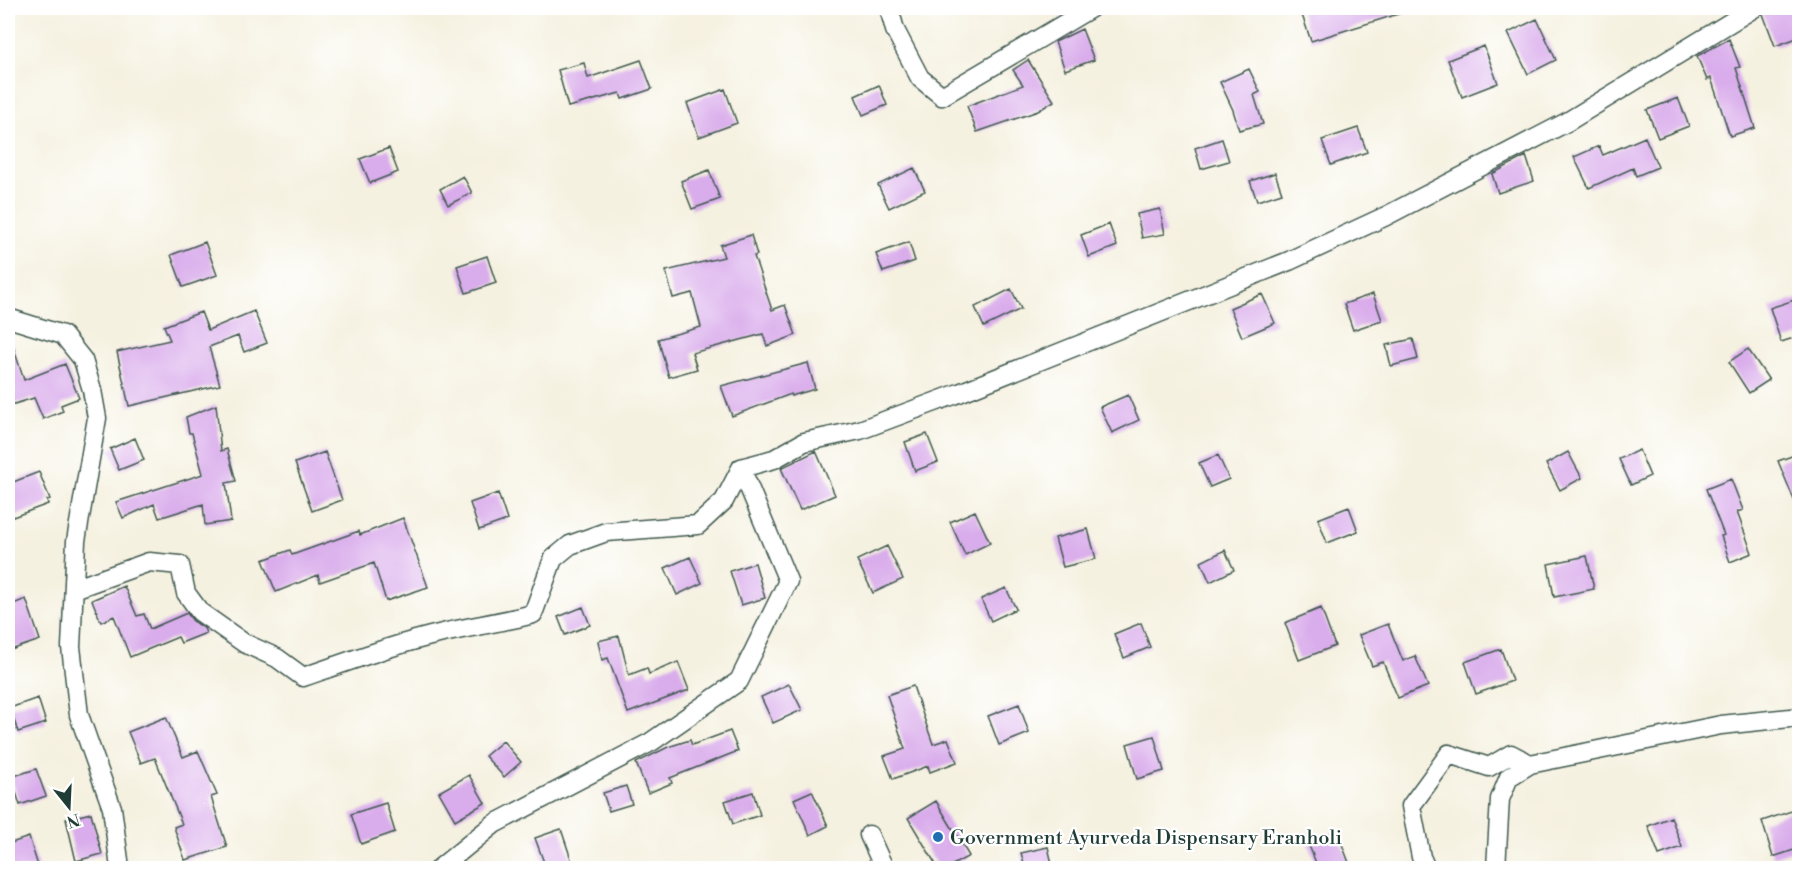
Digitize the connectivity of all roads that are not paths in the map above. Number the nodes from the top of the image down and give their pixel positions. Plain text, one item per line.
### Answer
1 (889, 8) edge
2 (1091, 8) edge
3 (1754, 8) edge
4 (8, 318) edge
5 (741, 468) junction
6 (74, 589) junction
7 (1800, 717) edge
8 (1530, 764) junction
9 (869, 835) dead end
10 (120, 868) edge
11 (440, 868) edge
12 (884, 868) edge
13 (1426, 868) edge
14 (1496, 868) edge

1 - 2 street
3 - 5 street
4 - 6 street
5 - 6 street
5 - 11 street
6 - 10 street
7 - 8 street
8 - 13 street
8 - 14 street
9 - 12 street

